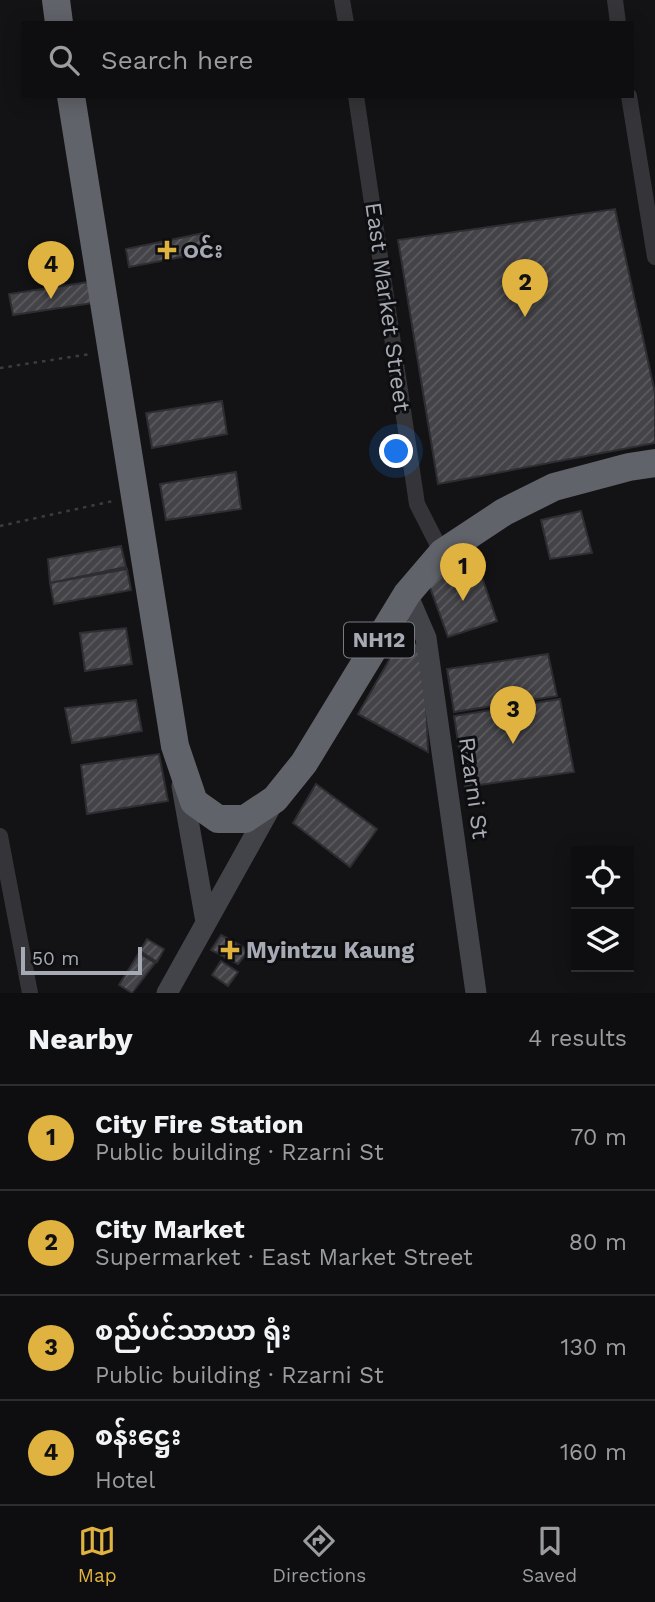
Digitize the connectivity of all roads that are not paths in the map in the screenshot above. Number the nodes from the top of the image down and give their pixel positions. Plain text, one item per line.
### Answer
1 (56, 0) edge
2 (342, 0) edge
3 (615, 0) edge
4 (60, 21) edge
5 (346, 21) edge
6 (618, 21) edge
7 (71, 98) edge
8 (356, 98) edge
9 (629, 98) edge
10 (655, 257) edge
11 (655, 463) edge
12 (442, 553) junction
13 (407, 594) junction
14 (176, 746) junction
15 (275, 799) junction
16 (0, 836) edge
17 (206, 922) junction
18 (30, 993) edge
19 (167, 993) edge
20 (476, 993) edge

1 - 4 highway
2 - 5 street
3 - 6 street
7 - 14 highway, NH12
8 - 12 street, East Market Street
9 - 10 street
11 - 12 highway, NH12
12 - 13 highway, NH12
13 - 15 highway, NH12
13 - 20 street, Rzarni St
14 - 15 highway, NH12
14 - 17 street
15 - 17 street
16 - 18 street
17 - 19 street

